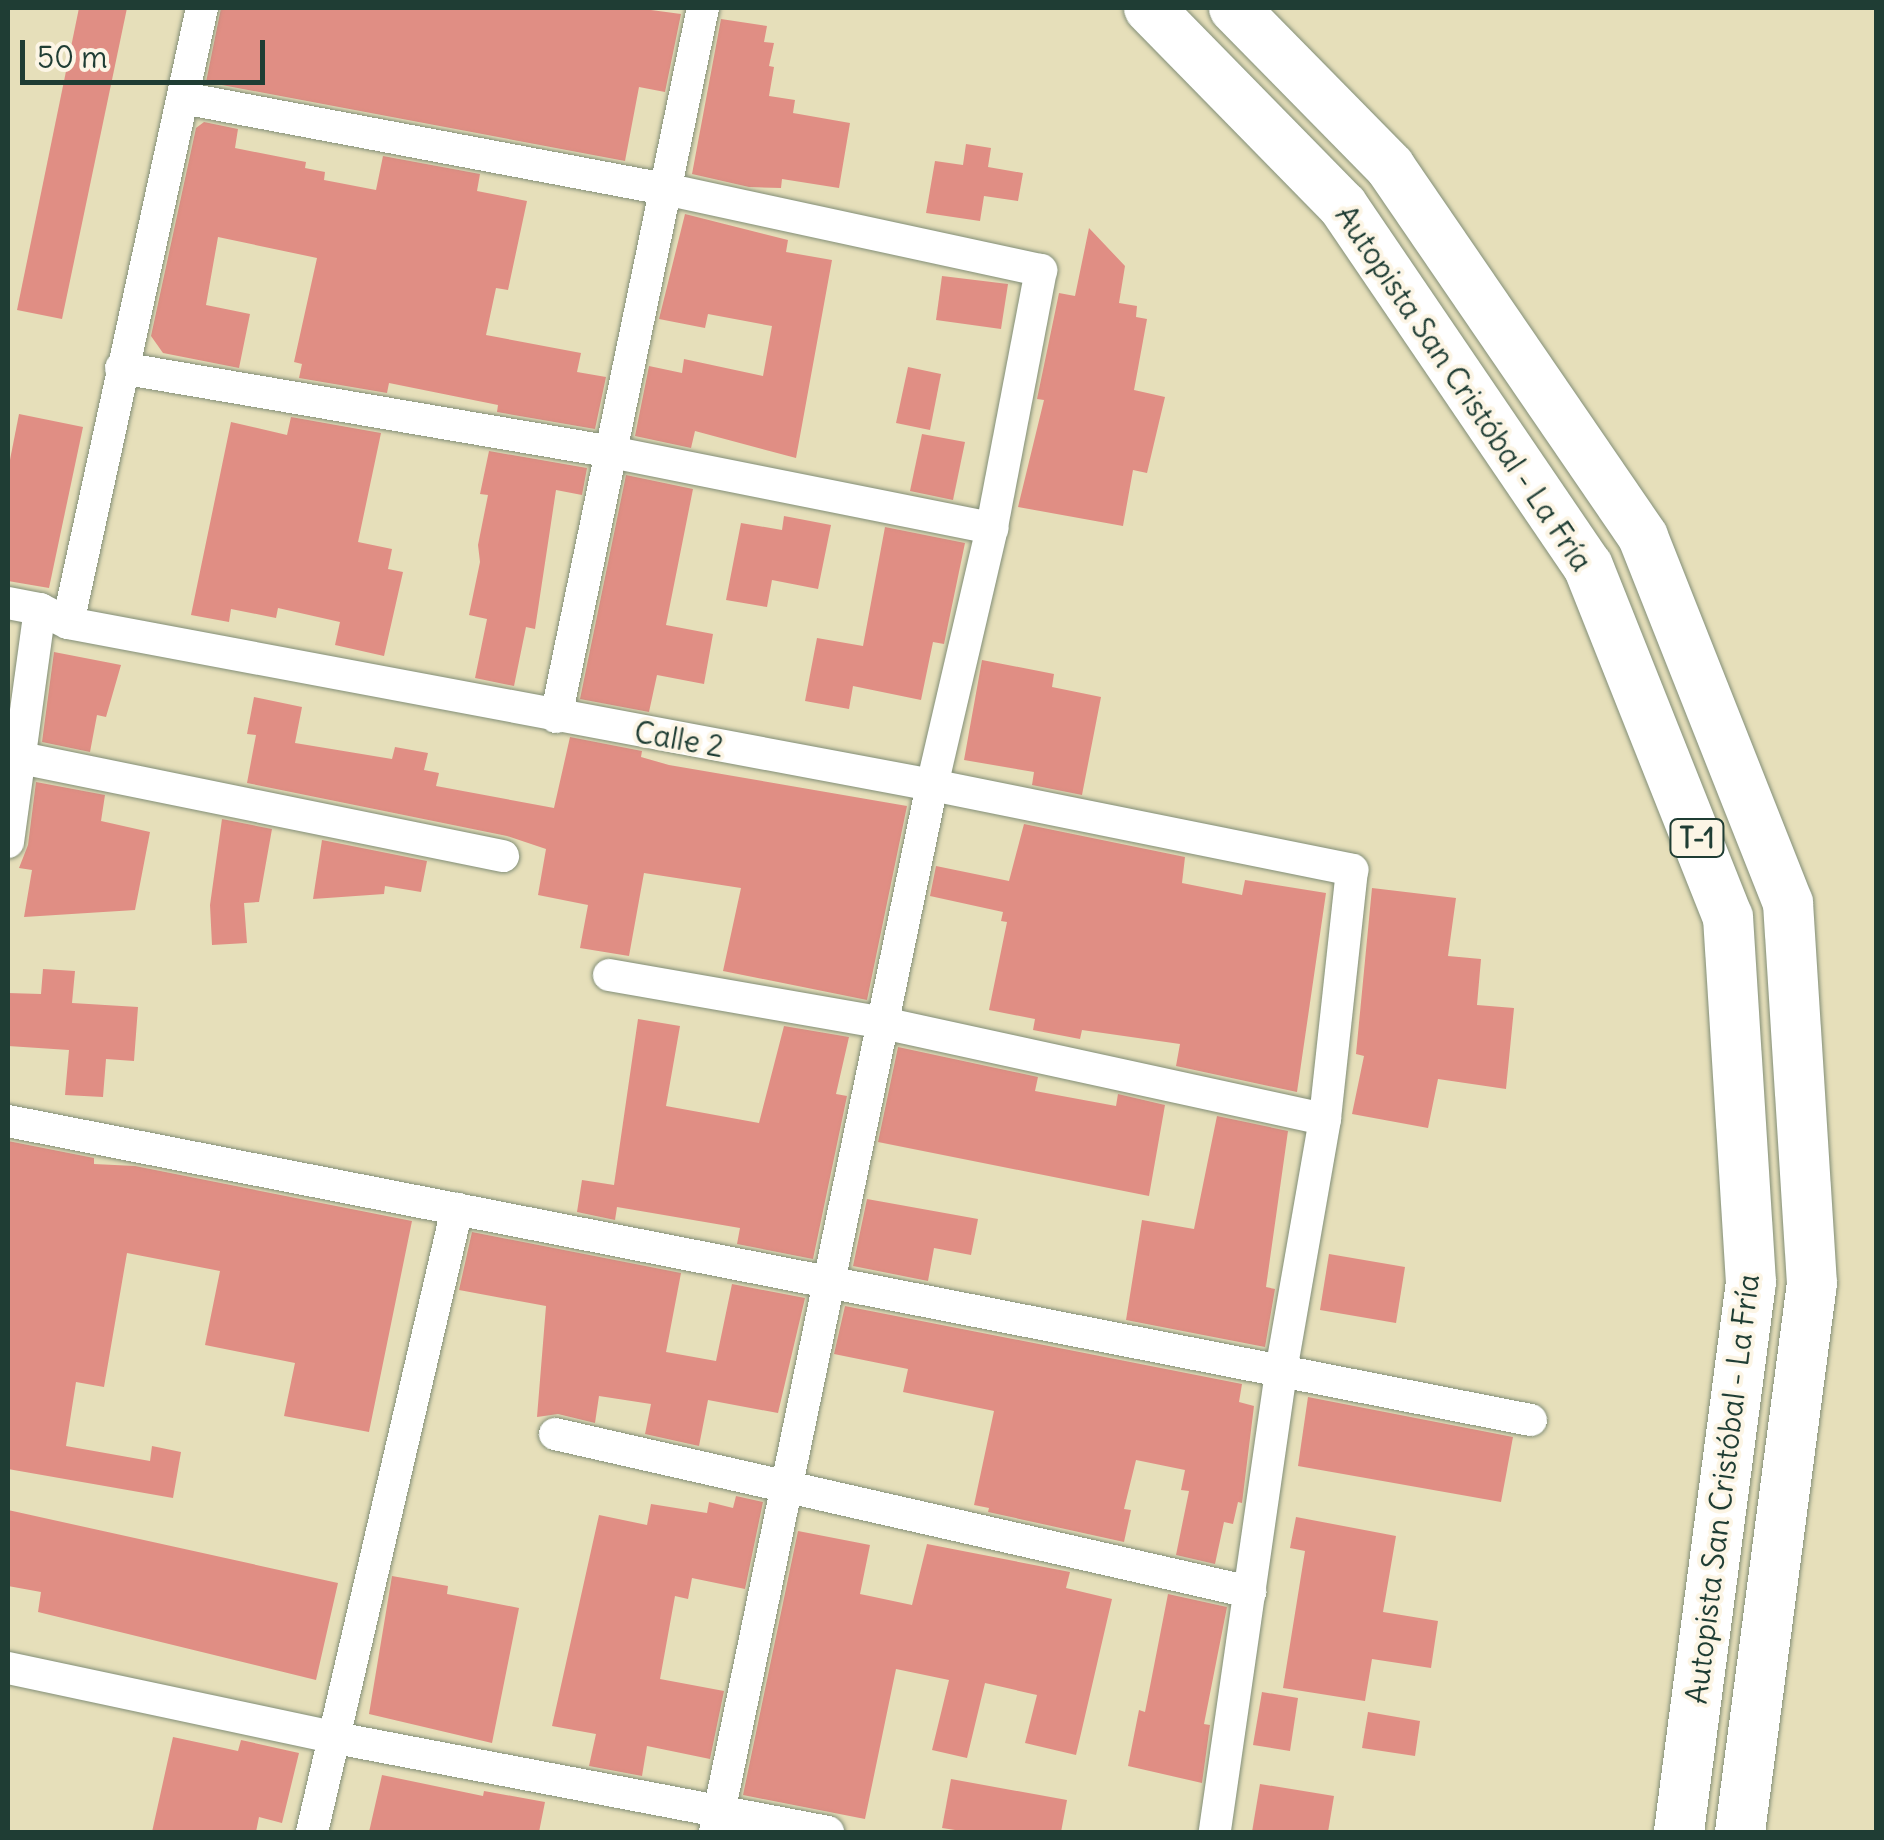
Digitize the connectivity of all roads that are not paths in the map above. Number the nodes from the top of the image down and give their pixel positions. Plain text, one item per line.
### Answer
1 (202, 8) edge
2 (703, 8) edge
3 (1149, 8) edge
4 (1234, 8) edge
5 (183, 98) junction
6 (665, 189) junction
7 (122, 368) junction
8 (610, 452) junction
9 (992, 528) junction
10 (38, 612) edge
11 (556, 717) junction
12 (21, 758) junction
13 (932, 785) junction
14 (8, 842) edge
15 (503, 856) dead end
16 (610, 974) dead end
17 (883, 1024) junction
18 (1325, 1120) junction
19 (8, 1121) edge
20 (457, 1209) junction
21 (829, 1282) junction
22 (1281, 1372) junction
23 (1531, 1420) dead end
24 (555, 1434) dead end
25 (786, 1487) junction
26 (1250, 1592) junction
27 (8, 1668) edge
28 (336, 1738) junction
29 (717, 1822) edge
30 (312, 1832) edge
31 (828, 1832) edge
32 (1215, 1832) edge
33 (1679, 1832) edge
34 (1740, 1832) edge

1 - 5 street
2 - 6 street
3 - 33 highway, Autopista San Cristóbal - La Fría / T-1
4 - 34 highway, Autopista San Cristóbal - La Fría / T-1
5 - 6 street
5 - 7 street
6 - 8 street
6 - 9 street
7 - 8 street
7 - 10 street
8 - 9 street
8 - 11 street
9 - 13 street
10 - 11 street, Calle 2
10 - 12 street
11 - 13 street, Calle 2
12 - 14 street
12 - 15 street
13 - 17 street
13 - 18 street, Calle 2
16 - 17 street
17 - 18 street
17 - 21 street
18 - 22 street
19 - 20 street
20 - 21 street
20 - 28 street
21 - 22 street
21 - 25 street
22 - 23 street
22 - 26 street
24 - 25 street
25 - 26 street
25 - 29 street
26 - 32 street
27 - 28 street
28 - 29 street
28 - 30 street
29 - 31 street

